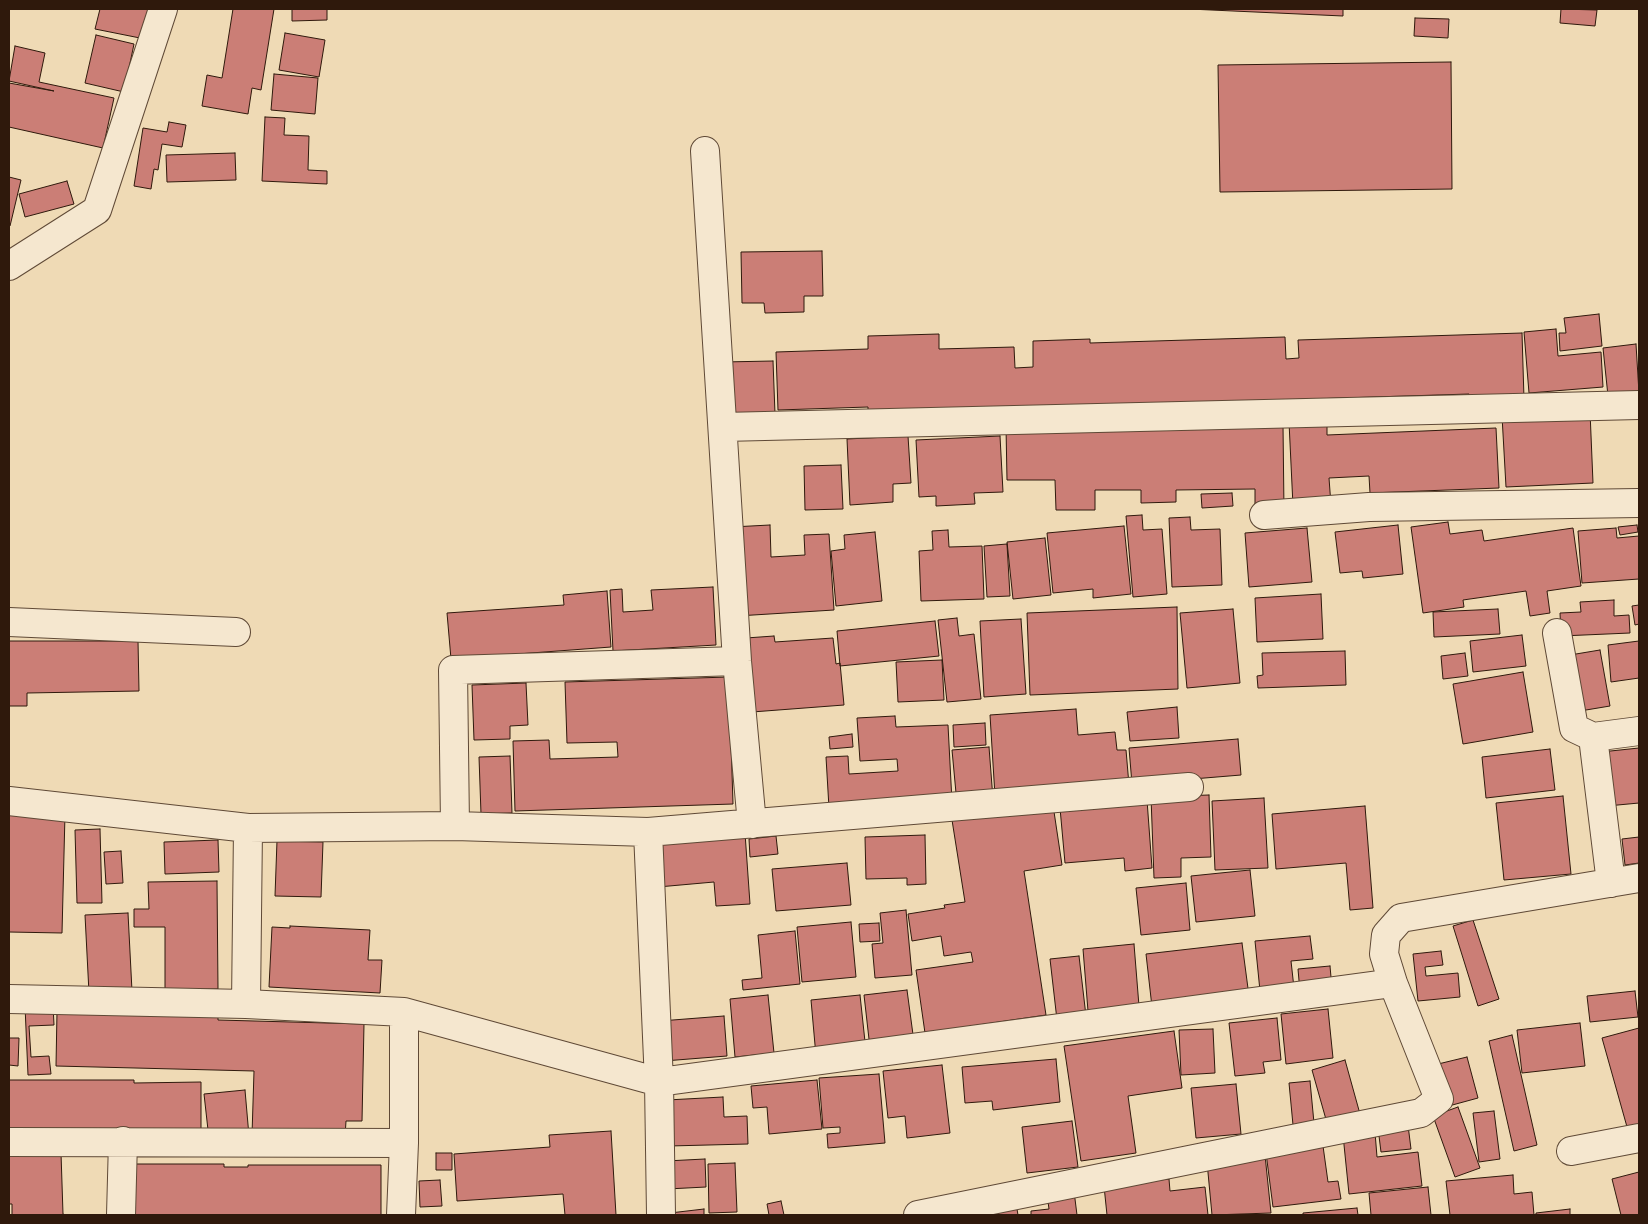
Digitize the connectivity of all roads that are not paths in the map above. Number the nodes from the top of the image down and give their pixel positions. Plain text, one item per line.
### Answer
1 (163, 9) edge
2 (705, 151) dead end
3 (9, 266) edge
4 (1639, 406) edge
5 (723, 427) junction
6 (1639, 503) edge
7 (1264, 515) dead end
8 (9, 622) edge
9 (236, 632) dead end
10 (1557, 633) dead end
11 (737, 661) junction
12 (1639, 731) edge
13 (1594, 737) junction
14 (1189, 787) dead end
15 (9, 802) edge
16 (752, 824) junction
17 (455, 826) junction
18 (248, 828) junction
19 (648, 832) junction
20 (1639, 878) edge
21 (1611, 883) junction
22 (1392, 983) junction
23 (9, 999) edge
24 (246, 1004) junction
25 (404, 1012) junction
26 (659, 1082) junction
27 (1639, 1138) edge
28 (123, 1141) junction
29 (9, 1142) edge
30 (404, 1143) junction
31 (1571, 1151) dead end
32 (121, 1215) edge
33 (401, 1215) edge
34 (661, 1215) edge
35 (918, 1215) edge

1 - 3 street
2 - 5 street
4 - 5 street
5 - 11 street
6 - 7 street
8 - 9 street
10 - 13 street
11 - 16 street
11 - 17 street
12 - 13 street
13 - 21 street
14 - 16 street
15 - 18 street
16 - 19 street
17 - 18 street
17 - 19 street
18 - 24 street
19 - 26 street
20 - 21 street
21 - 22 street
22 - 26 street
22 - 35 street
23 - 24 street
24 - 25 street
25 - 26 street
25 - 30 street
26 - 34 street
27 - 31 street
28 - 29 street
28 - 30 street
28 - 32 street
30 - 33 street

